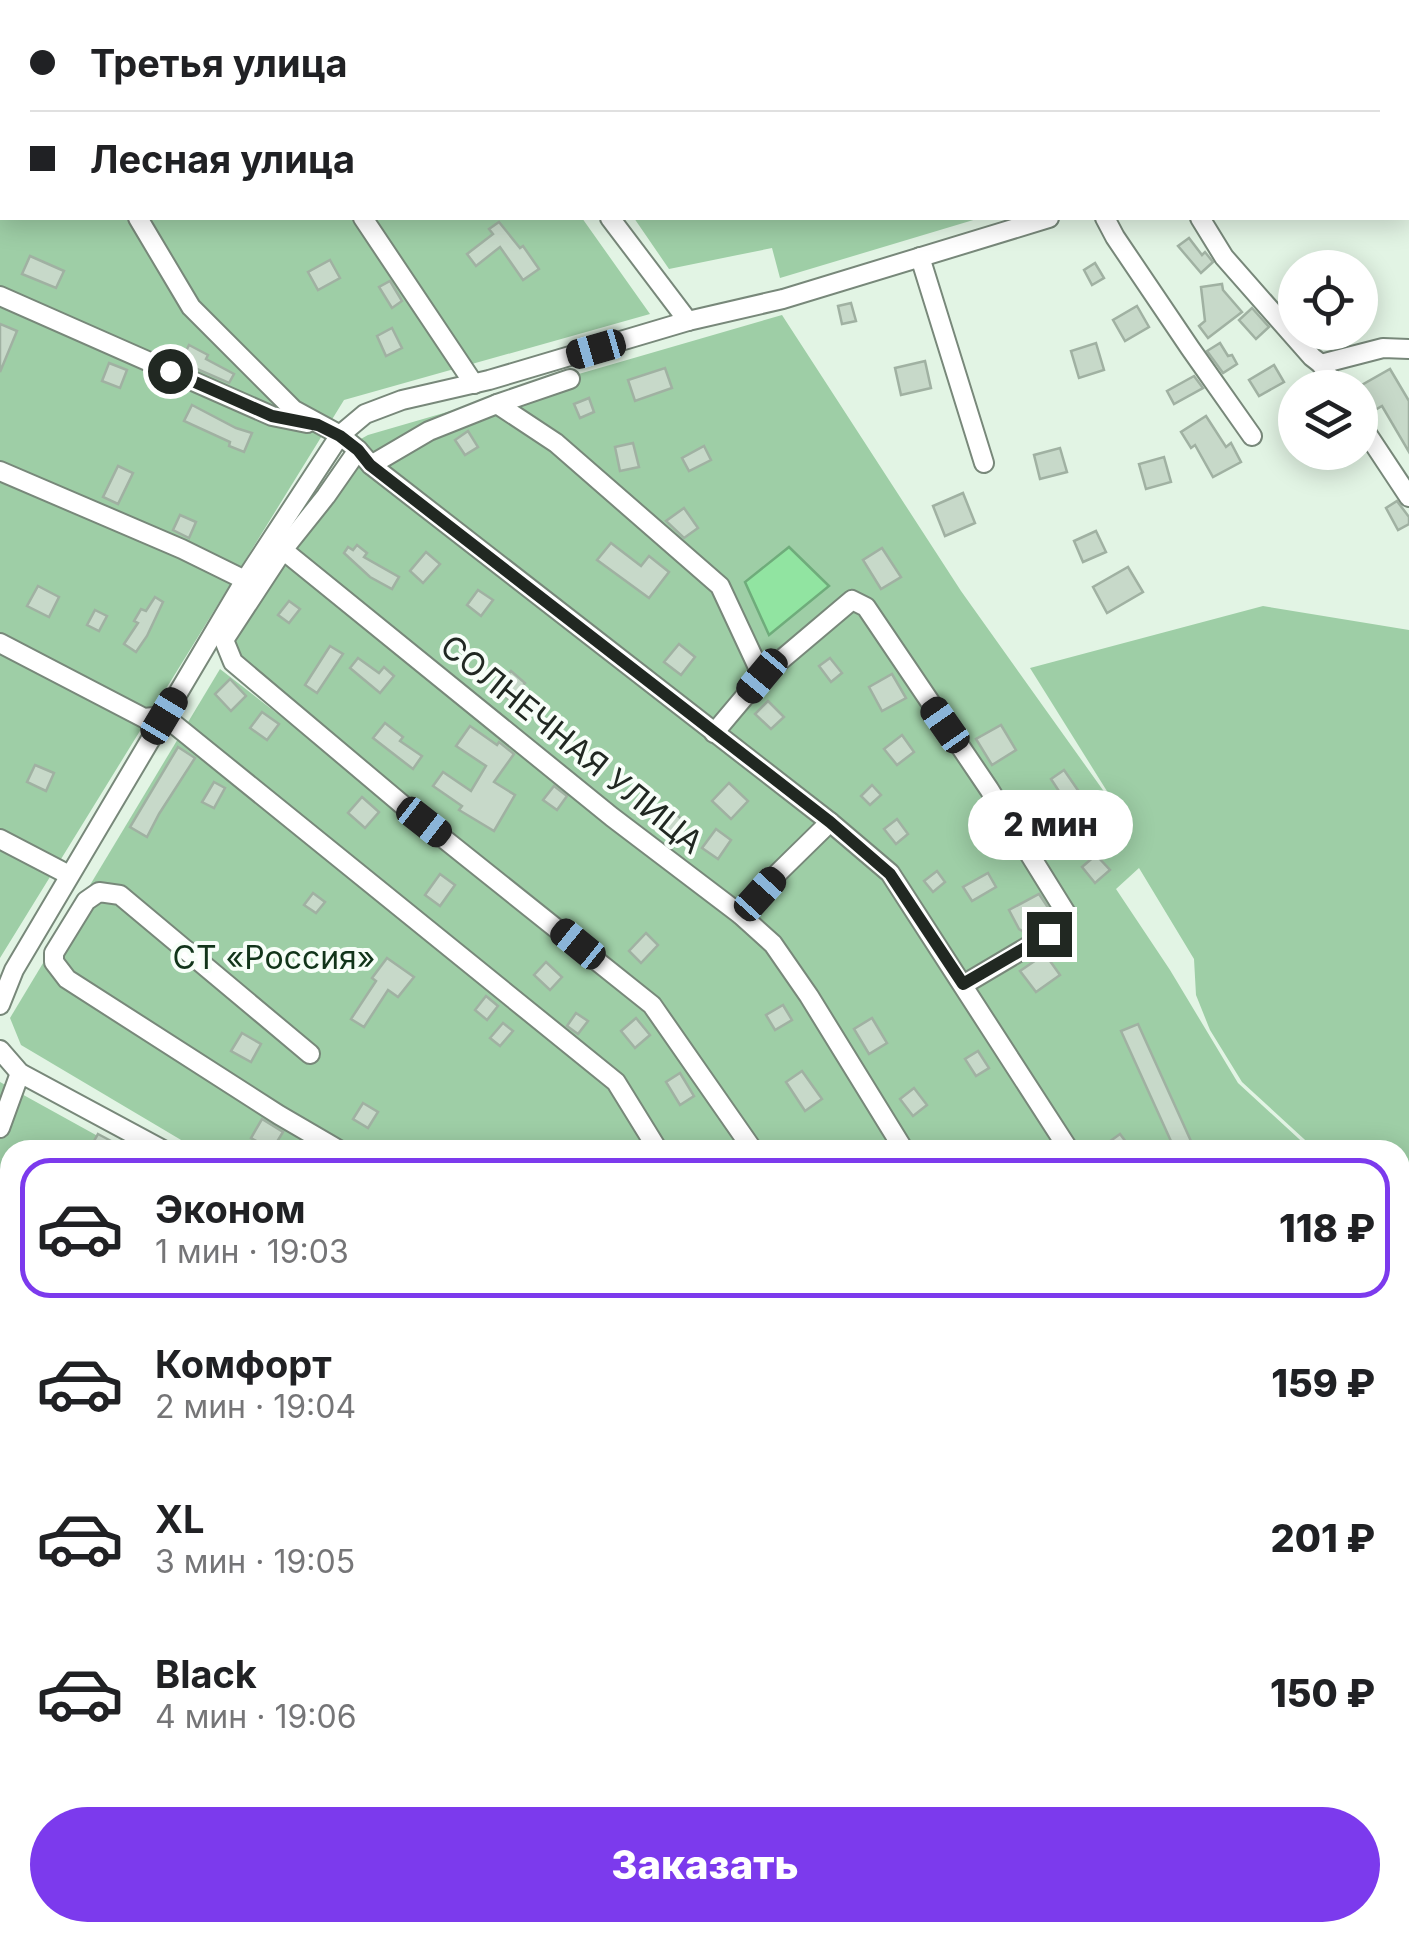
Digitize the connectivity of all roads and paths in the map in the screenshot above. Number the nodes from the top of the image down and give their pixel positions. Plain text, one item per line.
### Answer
1 (139, 220) edge
2 (364, 220) edge
3 (611, 220) edge
4 (1042, 220) edge
5 (1106, 220) edge
6 (1201, 220) edge
7 (920, 257) junction
8 (0, 296) edge
9 (688, 321) junction
10 (1409, 349) edge
11 (1321, 364) junction
12 (1325, 370) edge
13 (570, 379) dead end
14 (474, 384) junction
15 (498, 404) junction
16 (318, 425) junction
17 (340, 436) junction
18 (1252, 436) dead end
19 (358, 450) junction
20 (1378, 450) edge
21 (984, 462) dead end
22 (370, 465) junction
23 (0, 471) edge
24 (1409, 496) edge
25 (283, 550) junction
26 (244, 580) junction
27 (0, 644) edge
28 (762, 676) junction
29 (164, 716) junction
30 (714, 733) junction
31 (830, 822) junction
32 (0, 839) edge
33 (69, 875) junction
34 (741, 915) junction
35 (963, 984) junction
36 (0, 1004) edge
37 (0, 1050) edge
38 (310, 1054) dead end
39 (20, 1073) junction
40 (0, 1128) edge
41 (144, 1140) edge
42 (322, 1140) edge
43 (652, 1140) edge
44 (745, 1140) edge
45 (898, 1140) edge
46 (1063, 1140) edge

1 - 16 street
2 - 14 street
3 - 9 street
4 - 7 street
5 - 18 street
6 - 11 street
7 - 9 street
7 - 21 street
8 - 16 street
9 - 14 street
10 - 11 street
11 - 12 street
13 - 15 street
14 - 17 street
15 - 22 street
15 - 28 street
16 - 17 street
17 - 19 street
17 - 26 street
19 - 22 street
19 - 25 street
20 - 24 street
22 - 30 street
23 - 26 street
25 - 34 street, СОЛНЕЧНАЯ УЛИЦА
25 - 44 street
26 - 29 street
27 - 29 street
28 - 30 street
28 - 35 street
29 - 33 street
29 - 43 street
30 - 31 street
31 - 34 street
31 - 35 street
32 - 33 street
33 - 36 street
34 - 45 street, СОЛНЕЧНАЯ УЛИЦА
35 - 46 street
37 - 39 street
38 - 42 street
39 - 40 street
39 - 41 street

